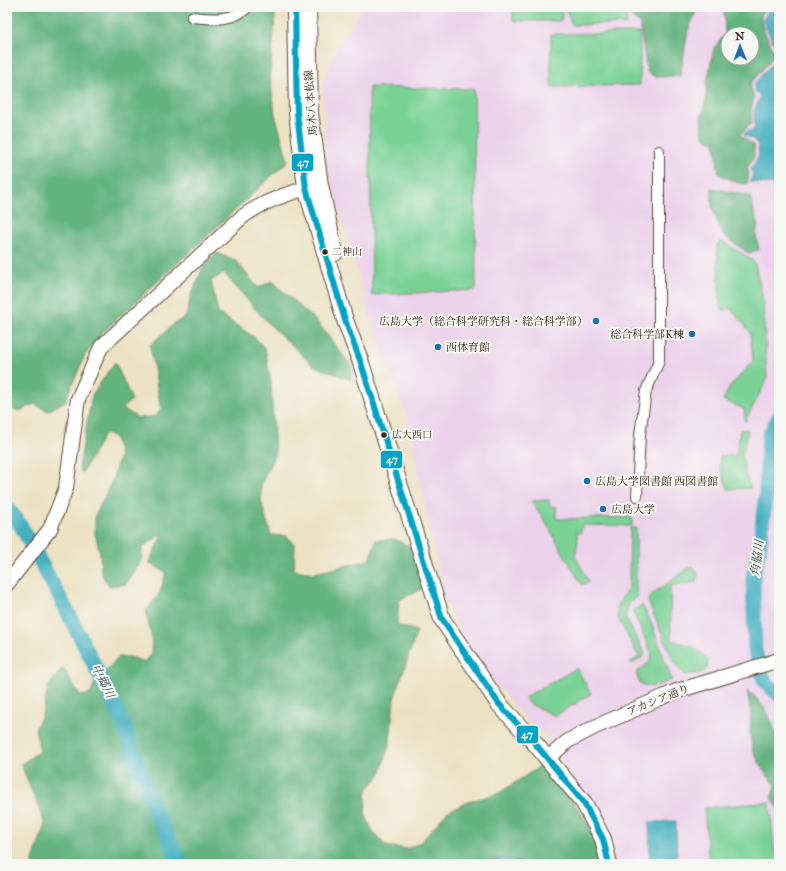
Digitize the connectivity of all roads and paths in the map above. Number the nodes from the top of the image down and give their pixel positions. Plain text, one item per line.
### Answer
1 (248, 7) edge
2 (295, 7) edge
3 (308, 7) edge
4 (192, 17) dead end
5 (659, 151) dead end
6 (313, 186) junction
7 (637, 496) dead end
8 (7, 584) edge
9 (779, 660) edge
10 (547, 759) junction
11 (610, 864) edge

1 - 4 street
2 - 6 main road, 馬木八本松線
3 - 6 main road, 馬木八本松線
5 - 7 street
6 - 8 street
6 - 10 main road, 馬木八本松線
9 - 10 street, アカシア通り
10 - 11 main road, 馬木八本松線

